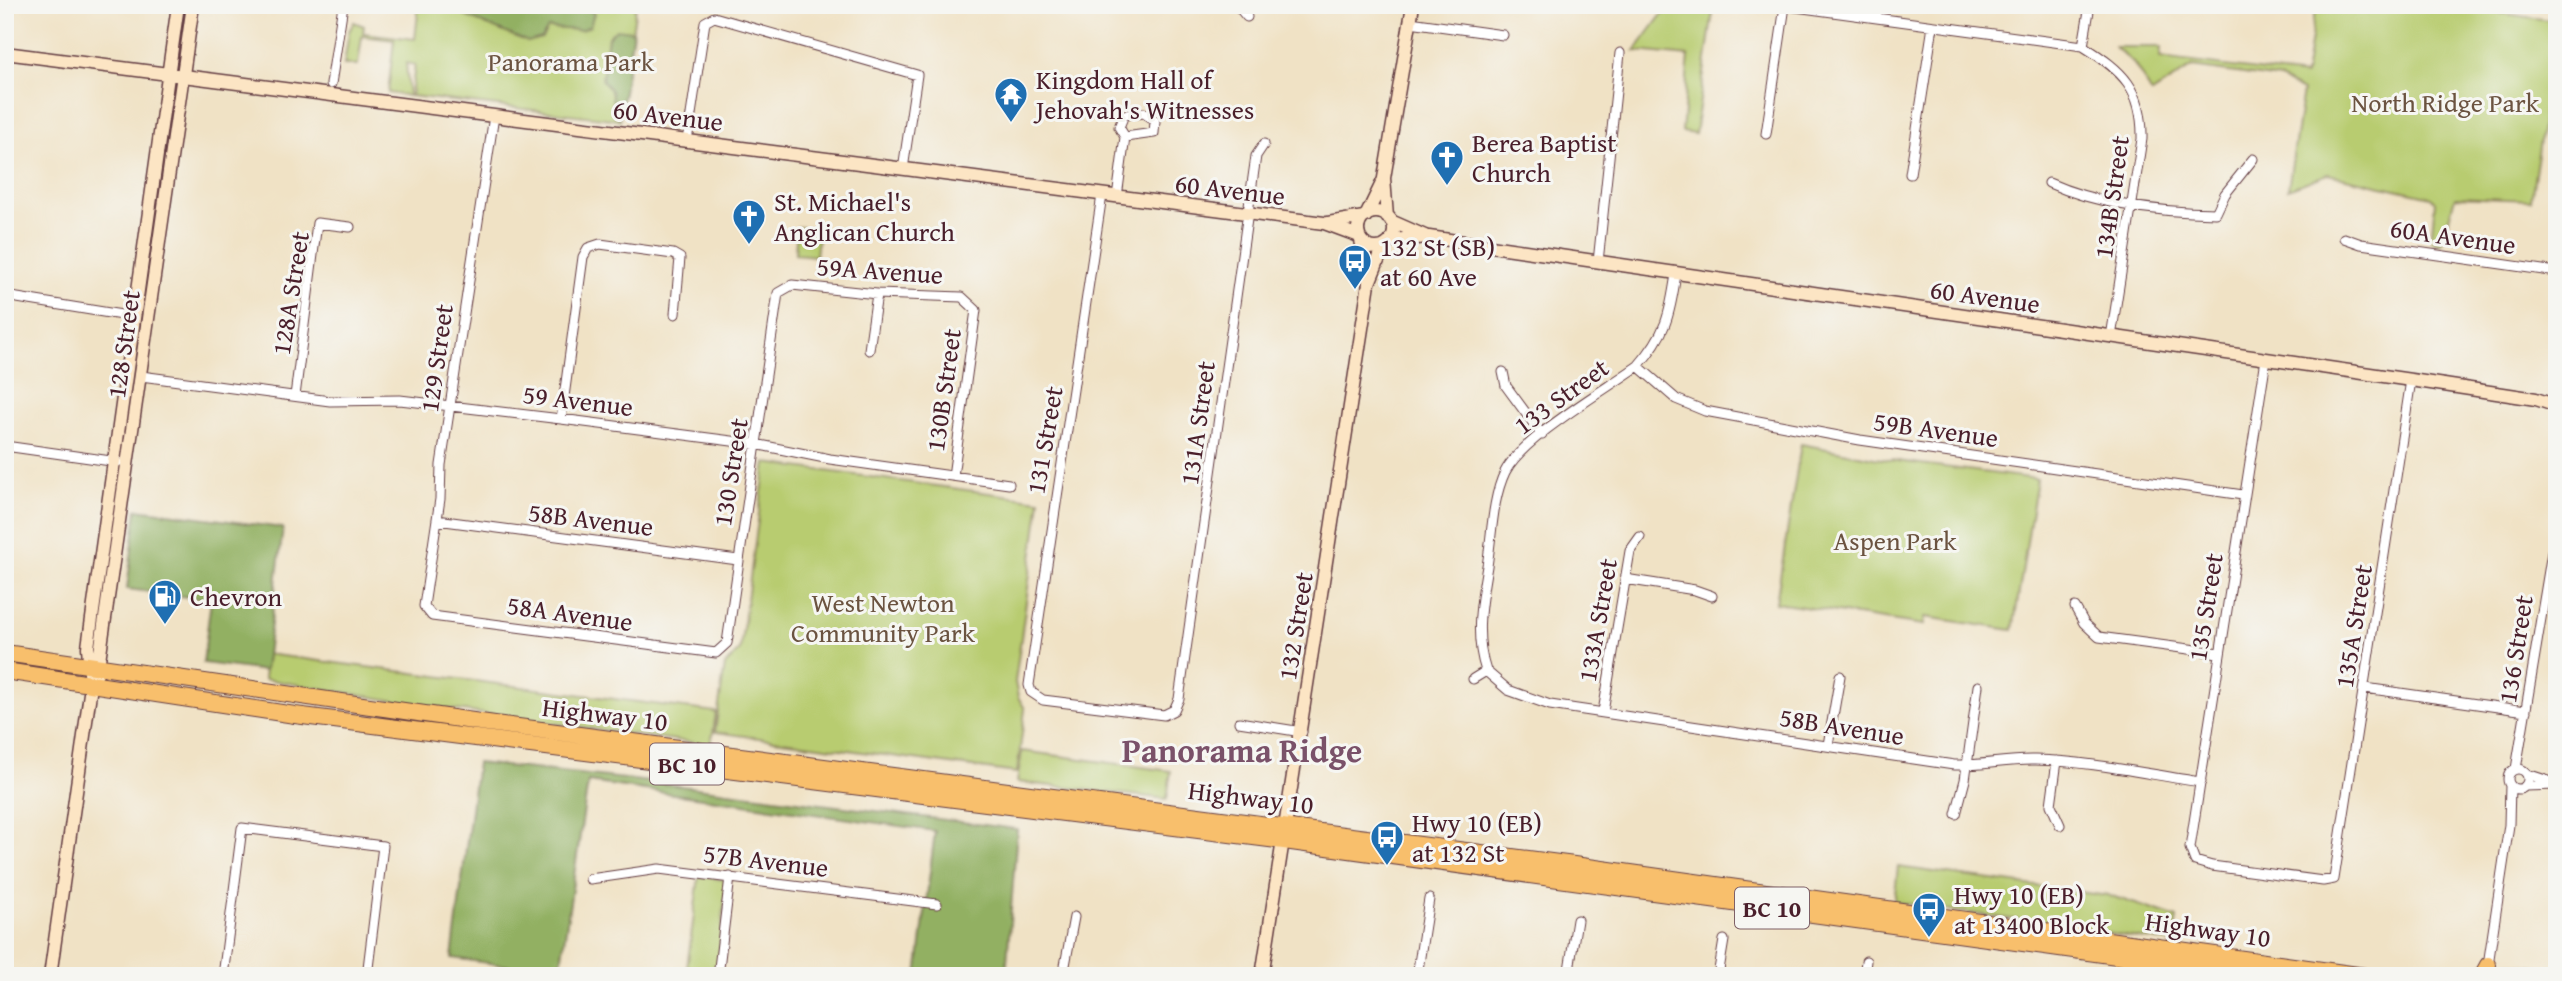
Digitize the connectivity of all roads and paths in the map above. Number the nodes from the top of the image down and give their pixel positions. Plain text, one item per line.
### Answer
1 (178, 5) edge
2 (193, 5) edge
3 (343, 5) edge
4 (1237, 5) edge
5 (1413, 5) edge
6 (2090, 5) edge
7 (1784, 6) edge
8 (1247, 17) dead end
9 (1410, 22) junction
10 (1933, 26) junction
11 (1503, 35) dead end
12 (2083, 46) junction
13 (5, 53) edge
14 (1620, 54) dead end
15 (168, 75) junction
16 (183, 76) junction
17 (331, 84) dead end
18 (494, 116) junction
19 (1766, 134) dead end
20 (1125, 137) dead end
21 (687, 141) junction
22 (1265, 144) dead end
23 (2253, 159) dead end
24 (903, 169) junction
25 (1910, 174) dead end
26 (1384, 178) junction
27 (2049, 183) dead end
28 (1102, 195) junction
29 (1117, 197) junction
30 (2132, 204) junction
31 (1247, 214) junction
32 (1365, 217) junction
33 (1389, 219) junction
34 (1324, 223) junction
35 (350, 227) dead end
36 (1429, 237) junction
37 (1360, 238) junction
38 (2344, 238) dead end
39 (1387, 243) junction
40 (1598, 262) junction
41 (2557, 272) edge
42 (1676, 274) junction
43 (1369, 283) junction
44 (778, 293) joint
45 (877, 294) junction
46 (5, 296) edge
47 (976, 310) joint
48 (675, 314) dead end
49 (134, 317) junction
50 (2111, 337) junction
51 (869, 350) dead end
52 (2266, 359) junction
53 (1638, 366) junction
54 (1503, 372) dead end
55 (141, 376) junction
56 (2411, 380) junction
57 (295, 396) junction
58 (2557, 397) edge
59 (2536, 399) junction
60 (450, 405) junction
61 (2557, 406) edge
62 (561, 419) junction
63 (1542, 435) junction
64 (755, 444) junction
65 (5, 446) edge
66 (114, 461) junction
67 (129, 464) junction
68 (953, 476) junction
69 (1009, 484) dead end
70 (2243, 495) junction
71 (437, 520) junction
72 (2557, 522) edge
73 (1640, 537) dead end
74 (738, 560) junction
75 (1625, 579) junction
76 (1712, 596) dead end
77 (424, 606) joint
78 (2075, 607) dead end
79 (5, 653) edge
80 (716, 653) joint
81 (2219, 653) junction
82 (94, 667) junction
83 (5, 671) edge
84 (1486, 671) junction
85 (1840, 676) dead end
86 (1473, 679) dead end
87 (1978, 686) dead end
88 (90, 687) junction
89 (2365, 688) junction
90 (1174, 710) joint
91 (2526, 711) junction
92 (1603, 712) junction
93 (1239, 722) dead end
94 (1302, 732) junction
95 (1828, 745) junction
96 (2057, 761) junction
97 (1967, 765) junction
98 (2523, 772) junction
99 (2201, 782) junction
100 (2557, 784) edge
101 (2510, 785) junction
102 (2523, 788) junction
103 (1956, 814) dead end
104 (2060, 825) dead end
105 (2509, 825) junction
106 (1285, 834) junction
107 (2195, 861) joint
108 (730, 877) junction
109 (590, 879) dead end
110 (1429, 898) dead end
111 (937, 904) dead end
112 (1074, 917) dead end
113 (1577, 920) dead end
114 (1724, 940) dead end
115 (1866, 961) dead end
116 (2487, 972) edge
117 (50, 976) edge
118 (223, 976) edge
119 (367, 976) edge
120 (718, 976) edge
121 (1062, 976) edge
122 (1262, 976) edge
123 (1417, 976) edge
124 (1568, 976) edge
125 (1718, 976) edge
126 (1864, 976) edge
127 (2261, 976) edge
128 (2365, 976) edge

1 - 15 street, 128 Street
2 - 16 street, 128 Street
3 - 17 street
4 - 8 street
5 - 9 street
6 - 12 street
7 - 10 street
7 - 19 street
9 - 11 street
9 - 26 street
10 - 12 street
10 - 25 street
12 - 30 street, 134B Street
13 - 15 street, 60 Avenue
14 - 40 street
15 - 16 street, 60 Avenue
15 - 49 street, 128 Street
16 - 18 street, 60 Avenue
16 - 55 street, 128 Street
18 - 21 street, 60 Avenue
18 - 60 street, 129 Street
20 - 29 street
21 - 24 street, 60 Avenue
21 - 24 street
22 - 31 street, 131A Street
23 - 30 street
24 - 28 street, 60 Avenue
26 - 32 street
26 - 33 street
27 - 30 street
28 - 29 street, 60 Avenue
28 - 90 street, 131 Street
29 - 31 street, 60 Avenue
30 - 50 street, 134B Street
31 - 34 street, 60 Avenue
31 - 90 street, 131A Street
32 - 33 street
32 - 34 street, 60 Avenue
32 - 37 street
33 - 36 street, 60 Avenue
33 - 39 street
34 - 37 street, 60 Avenue
35 - 57 street, 128A Street
36 - 39 street, 60 Avenue
36 - 40 street, 60 Avenue
37 - 39 street
37 - 43 street, 132 Street
38 - 41 street, 60A Avenue
39 - 43 street, 132 Street
40 - 42 street, 60 Avenue
42 - 50 street, 60 Avenue
42 - 53 street, 133 Street
43 - 94 street, 132 Street
44 - 45 street, 59A Avenue
44 - 64 street, 130 Street
45 - 47 street, 59A Avenue
45 - 51 street
46 - 49 street
47 - 68 street, 130B Street
48 - 62 street
49 - 66 street, 128 Street
50 - 52 street, 60 Avenue
52 - 56 street, 60 Avenue
52 - 70 street, 135 Street
53 - 63 street, 133 Street
53 - 70 street, 59B Avenue
54 - 63 street
55 - 57 street, 59 Avenue
55 - 67 street, 128 Street
56 - 59 street, 60 Avenue
56 - 89 street, 135A Street
57 - 60 street, 59 Avenue
58 - 59 street, 60 Avenue
59 - 61 street, 60 Avenue
60 - 62 street, 59 Avenue
60 - 71 street, 129 Street
62 - 64 street, 59 Avenue
63 - 84 street, 133 Street
64 - 68 street, 59 Avenue
64 - 74 street, 130 Street
65 - 66 street
66 - 67 street
66 - 82 street, 128 Street
67 - 82 street, 128 Street
68 - 69 street, 59 Avenue
70 - 81 street, 135 Street
71 - 74 street, 58B Avenue
71 - 77 street, 129 Street
72 - 91 street, 136 Street
73 - 75 street, 133A Street
74 - 80 street, 130 Street
75 - 76 street
75 - 92 street, 133A Street
77 - 80 street, 58A Avenue
78 - 81 street
79 - 82 highway, Highway 10 / BC 10
81 - 99 street, 135 Street
82 - 88 street, 128 Street
82 - 106 highway, Highway 10 / BC 10
83 - 88 highway, Highway 10 / BC 10
84 - 86 street
84 - 92 street, 58B Avenue
85 - 95 street
87 - 97 street
88 - 106 highway, Highway 10 / BC 10
88 - 117 street, 128 Street
89 - 91 street
89 - 107 street, 135A Street
91 - 98 street, 136 Street
92 - 95 street, 58B Avenue
93 - 94 street
94 - 106 street, 132 Street
95 - 97 street, 58B Avenue
96 - 97 street, 58B Avenue
96 - 99 street, 58B Avenue
96 - 104 street
97 - 103 street
98 - 100 street
98 - 101 street
98 - 102 street
99 - 107 street, 135 Street
100 - 102 street
101 - 102 street
101 - 105 street
102 - 105 street
105 - 116 street
106 - 122 street, 132 Street
106 - 127 highway, Highway 10 / BC 10
106 - 128 highway, Highway 10 / BC 10
108 - 109 street, 57B Avenue
108 - 111 street, 57B Avenue
108 - 120 street
110 - 123 street
112 - 121 street
113 - 124 street
114 - 125 street
115 - 126 street
118 - 119 street

